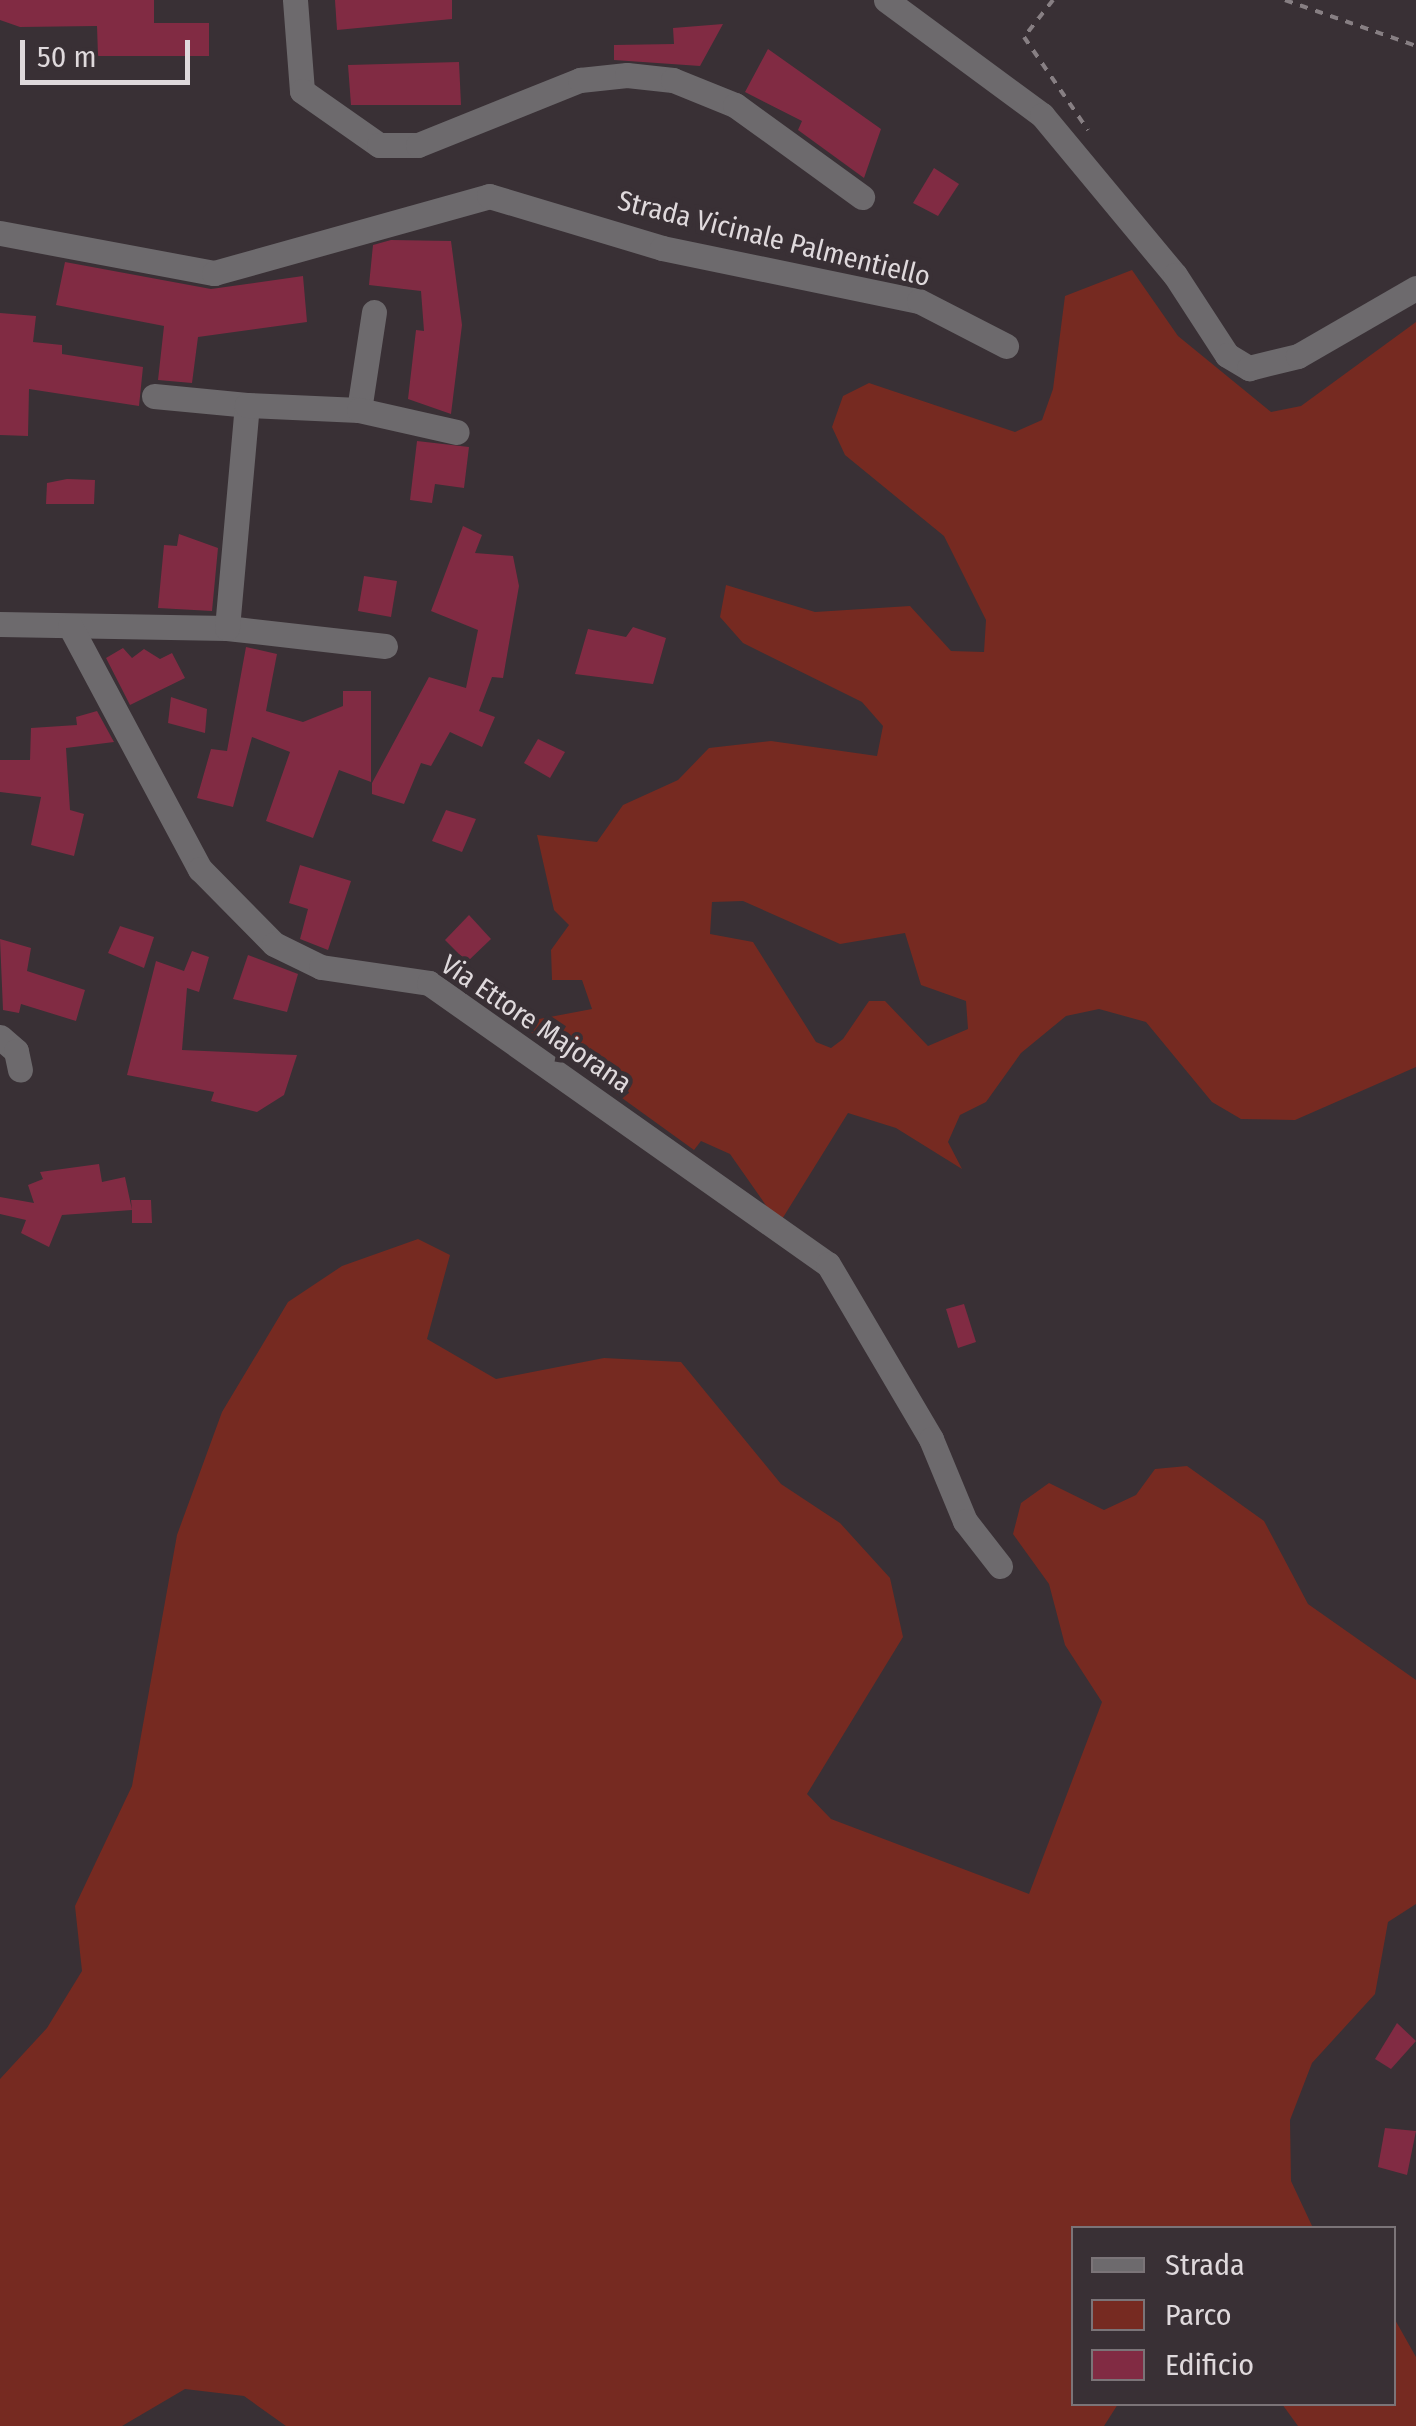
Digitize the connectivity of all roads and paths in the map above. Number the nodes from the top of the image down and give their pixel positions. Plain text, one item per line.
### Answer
1 (296, 0) edge
2 (886, 0) edge
3 (1053, 0) edge
4 (1285, 0) edge
5 (1416, 46) edge
6 (1097, 143) dead end
7 (862, 197) dead end
8 (0, 232) edge
9 (1416, 288) edge
10 (374, 312) dead end
11 (1006, 346) dead end
12 (154, 396) dead end
13 (247, 405) junction
14 (359, 410) junction
15 (457, 432) dead end
16 (0, 624) edge
17 (70, 626) junction
18 (227, 628) junction
19 (385, 646) dead end
20 (0, 1037) edge
21 (20, 1070) dead end
22 (1000, 1566) dead end

1 - 7 street
2 - 9 street
3 - 6 path
4 - 5 path
8 - 11 street, Strada Vicinale Palmentiello
10 - 14 street
12 - 13 street
13 - 14 street
13 - 18 street
14 - 15 street
16 - 17 street
17 - 18 street
17 - 22 street, Via Ettore Majorana
18 - 19 street
20 - 21 street

